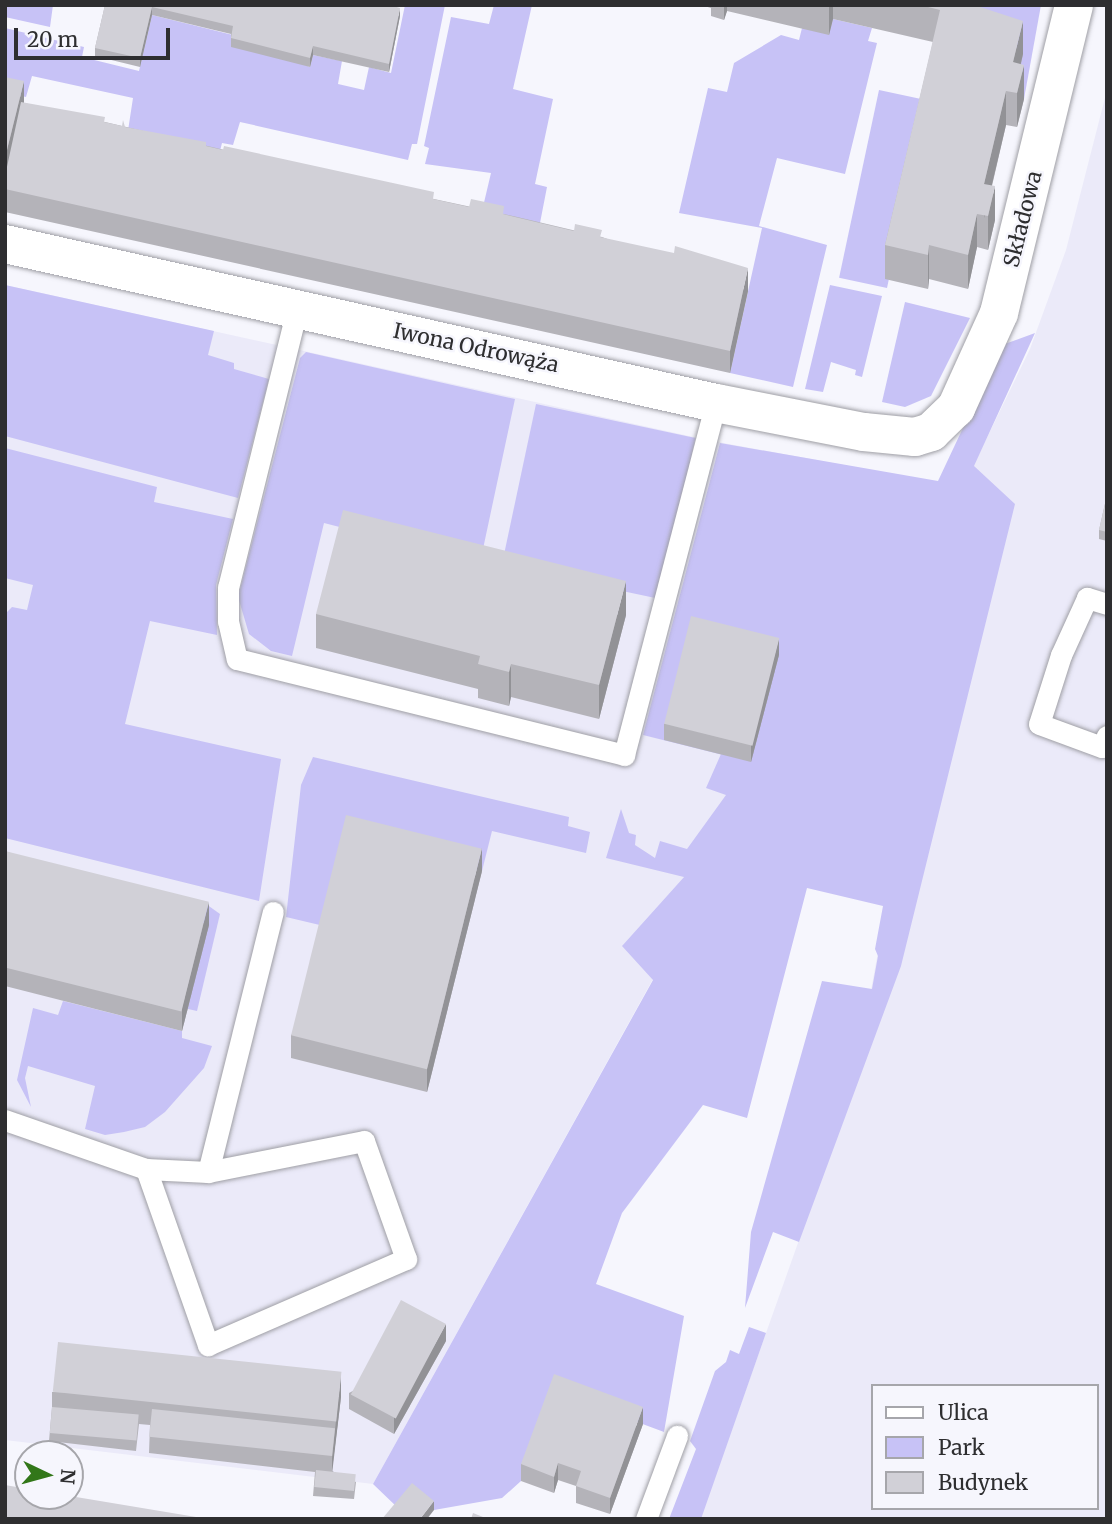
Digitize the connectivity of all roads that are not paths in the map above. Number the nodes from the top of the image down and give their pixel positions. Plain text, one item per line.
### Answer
1 (1074, 5) edge
2 (5, 244) edge
3 (297, 309) junction
4 (716, 402) junction
5 (944, 422) joint
6 (1107, 604) edge
7 (1107, 736) edge
8 (273, 912) dead end
9 (5, 1120) edge
10 (146, 1169) junction
11 (208, 1172) junction
12 (677, 1436) dead end
13 (646, 1519) edge

1 - 5 street, Składowa
2 - 3 street, Iwona Odrowąża
3 - 4 street, Iwona Odrowąża
3 - 4 lane
4 - 5 street, Iwona Odrowąża
6 - 7 lane
8 - 11 lane
9 - 10 lane
10 - 11 lane
10 - 11 lane
12 - 13 lane

